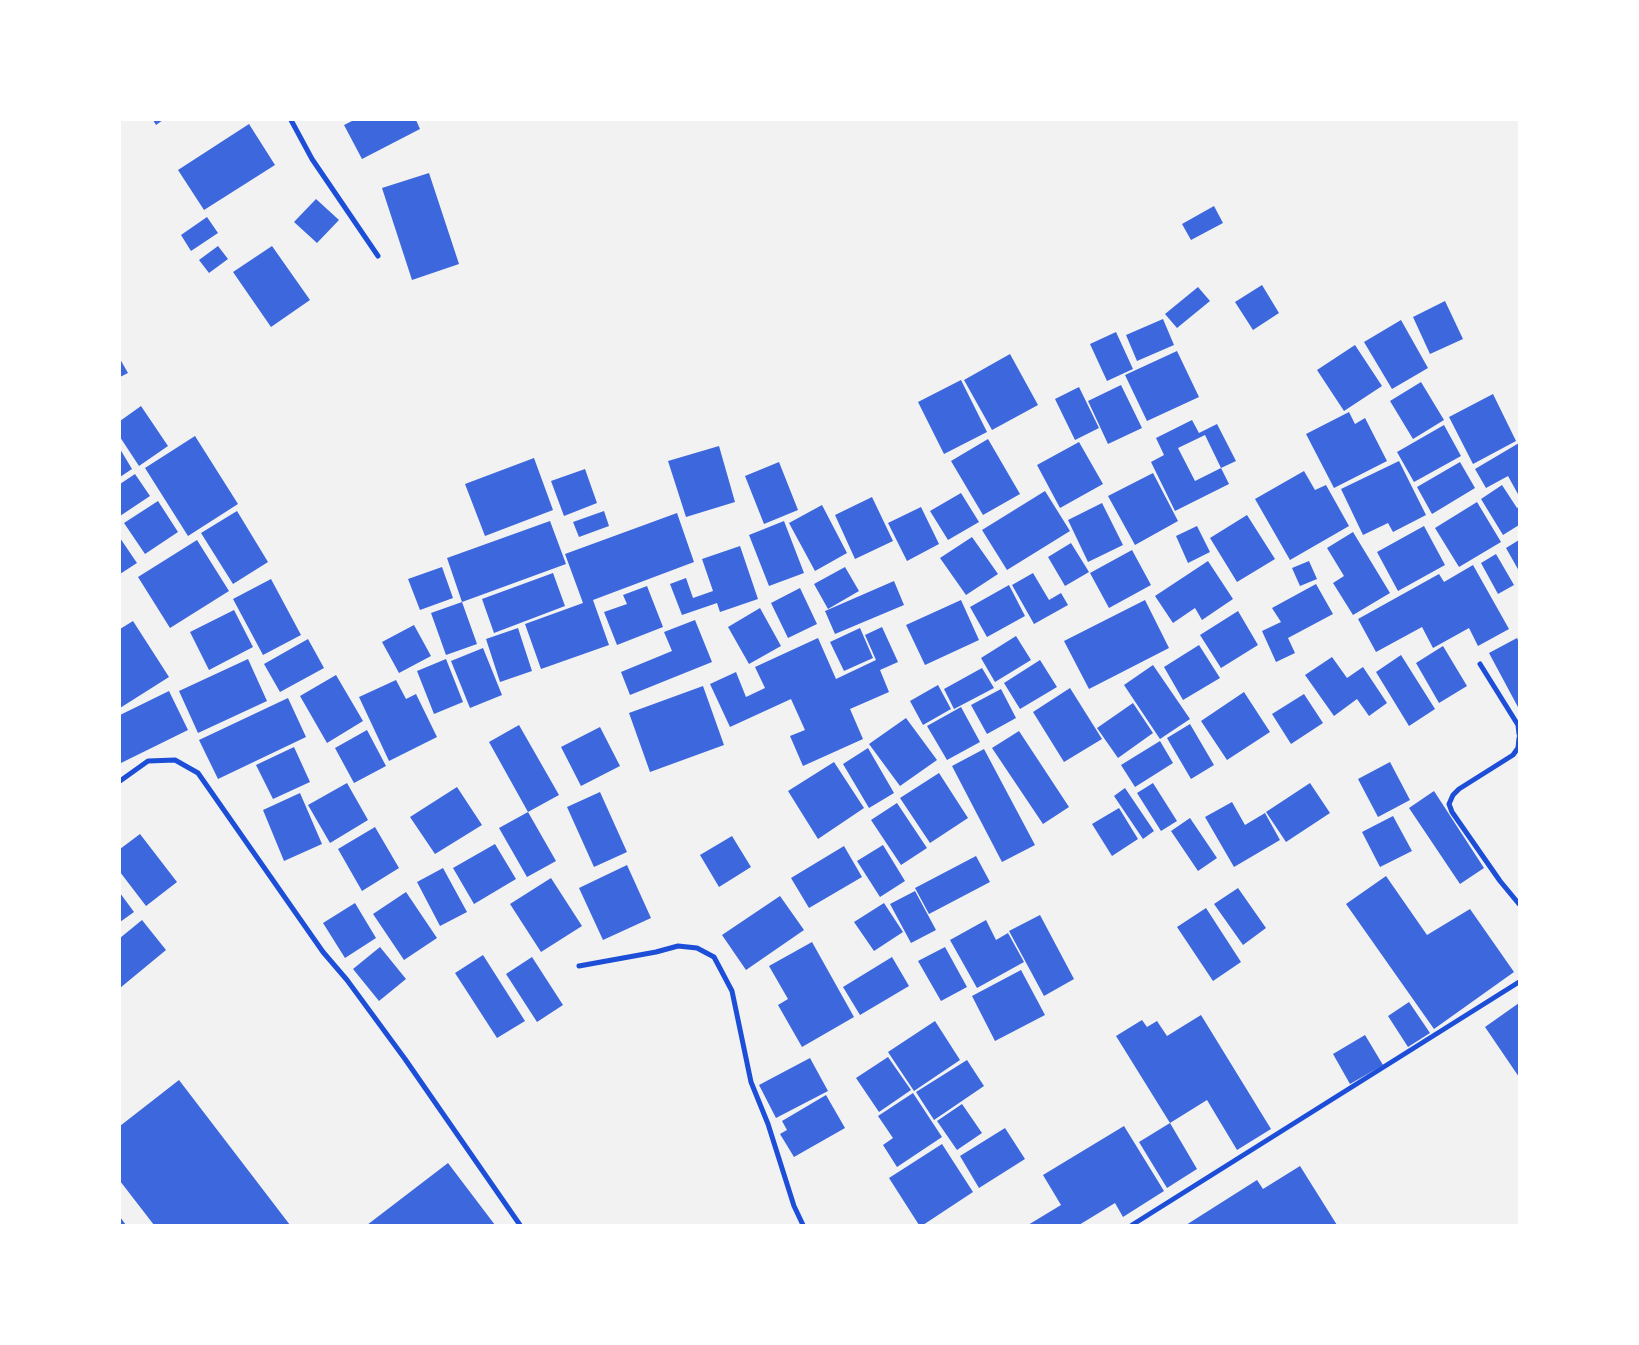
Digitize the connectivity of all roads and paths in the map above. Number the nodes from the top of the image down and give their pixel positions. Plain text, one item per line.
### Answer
1 (291, 120) edge
2 (378, 256) dead end
3 (1480, 664) dead end
4 (1519, 736) edge
5 (120, 781) edge
6 (1519, 904) edge
7 (579, 966) dead end
8 (1519, 982) edge
9 (520, 1225) edge
10 (804, 1225) edge
11 (1132, 1225) edge

1 - 2 street
3 - 4 street
4 - 6 street
5 - 9 street
7 - 10 street
8 - 11 street

